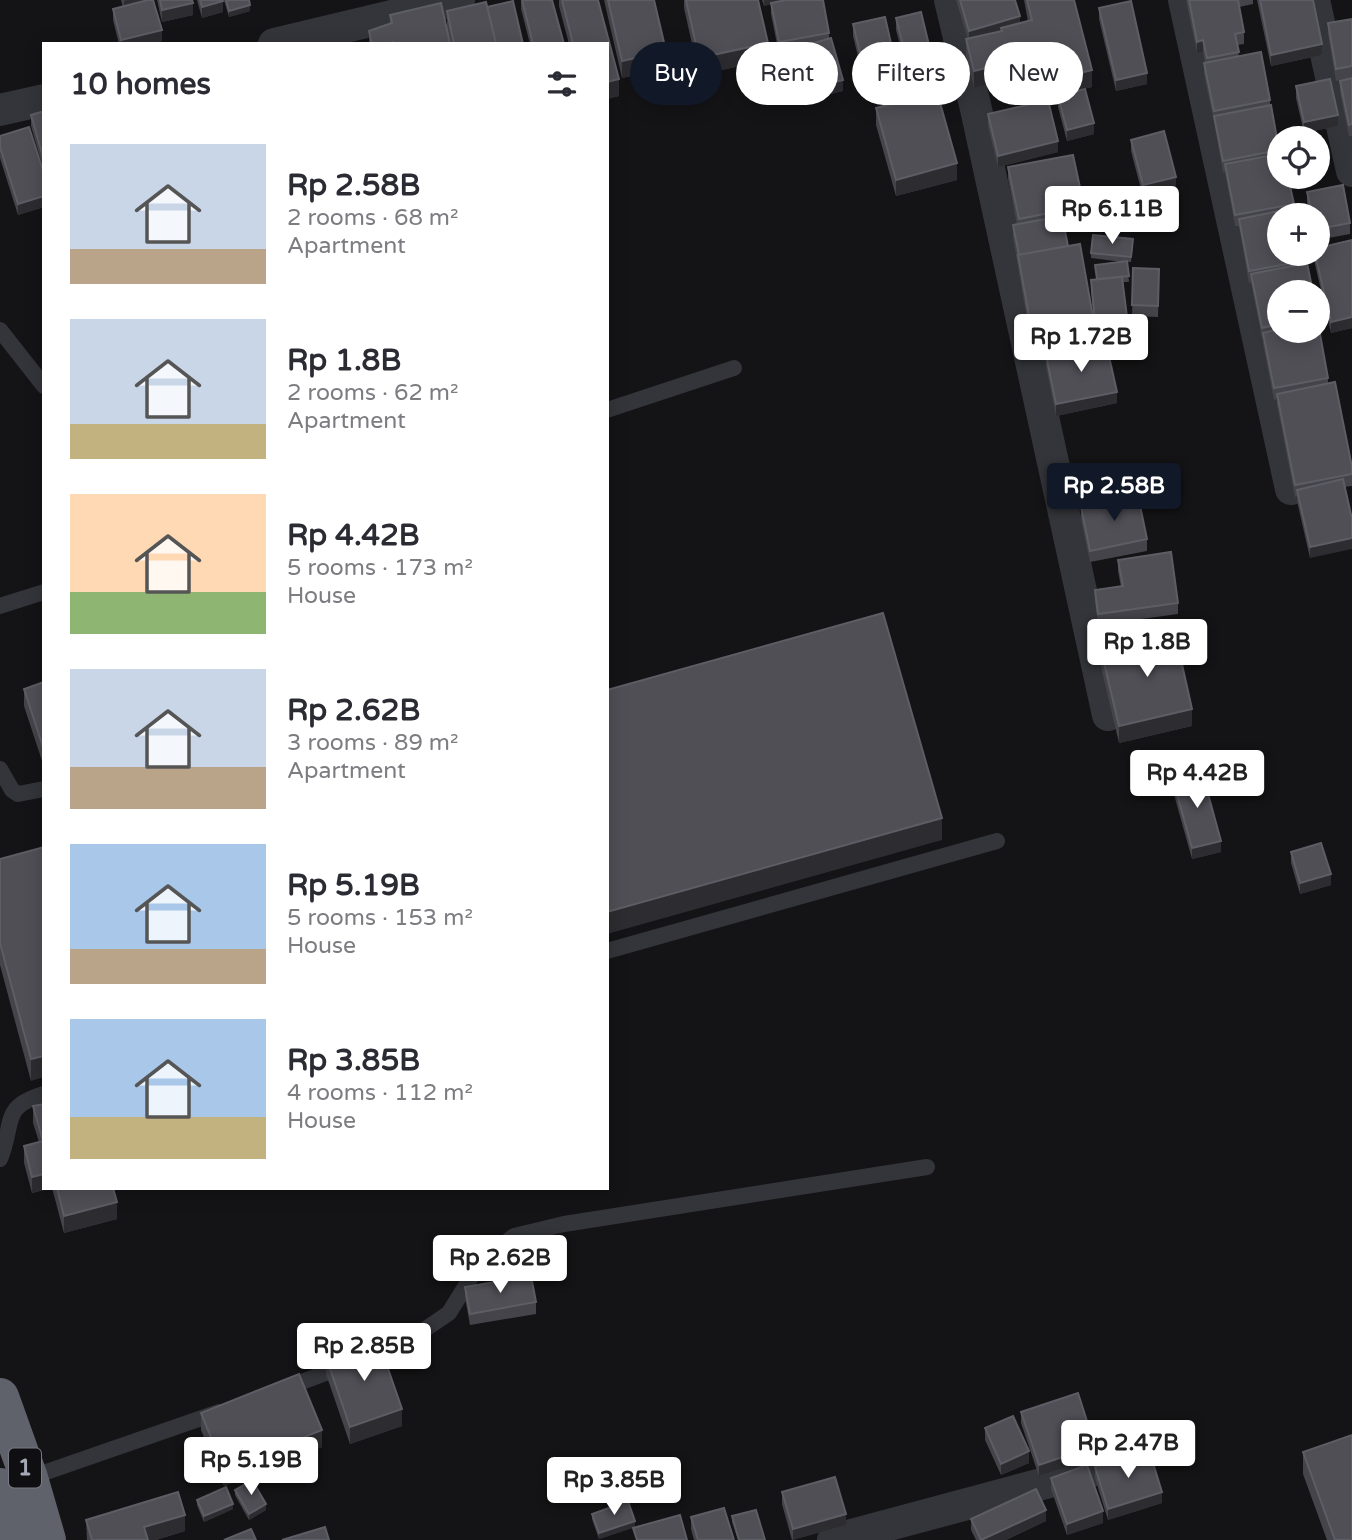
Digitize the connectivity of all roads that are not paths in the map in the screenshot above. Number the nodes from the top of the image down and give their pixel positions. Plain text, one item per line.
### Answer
1 (950, 0) edge
2 (1184, 0) edge
3 (1314, 0) edge
4 (450, 1) edge
5 (361, 33) edge
6 (290, 42) edge
7 (42, 100) edge
8 (0, 110) edge
9 (1352, 171) edge
10 (0, 330) edge
11 (734, 368) dead end
12 (42, 383) edge
13 (609, 409) edge
14 (1291, 489) edge
15 (42, 593) edge
16 (0, 606) edge
17 (1108, 715) dead end
18 (0, 769) edge
19 (42, 789) edge
20 (997, 841) dead end
21 (609, 950) edge
22 (42, 1094) edge
23 (0, 1159) edge
24 (927, 1167) dead end
25 (0, 1397) edge
26 (263, 1397) edge
27 (238, 1406) edge
28 (1105, 1466) edge
29 (14, 1482) edge
30 (16, 1540) edge
31 (47, 1540) edge
32 (833, 1540) edge

1 - 17 street
2 - 14 street
3 - 9 street
4 - 5 street
5 - 6 street
7 - 8 street
10 - 12 lane
11 - 13 lane
15 - 16 lane
18 - 19 lane
20 - 21 lane
22 - 23 lane
24 - 26 lane
25 - 29 highway, 1
27 - 29 lane
28 - 32 street
29 - 30 highway, 1
29 - 31 highway, 1

